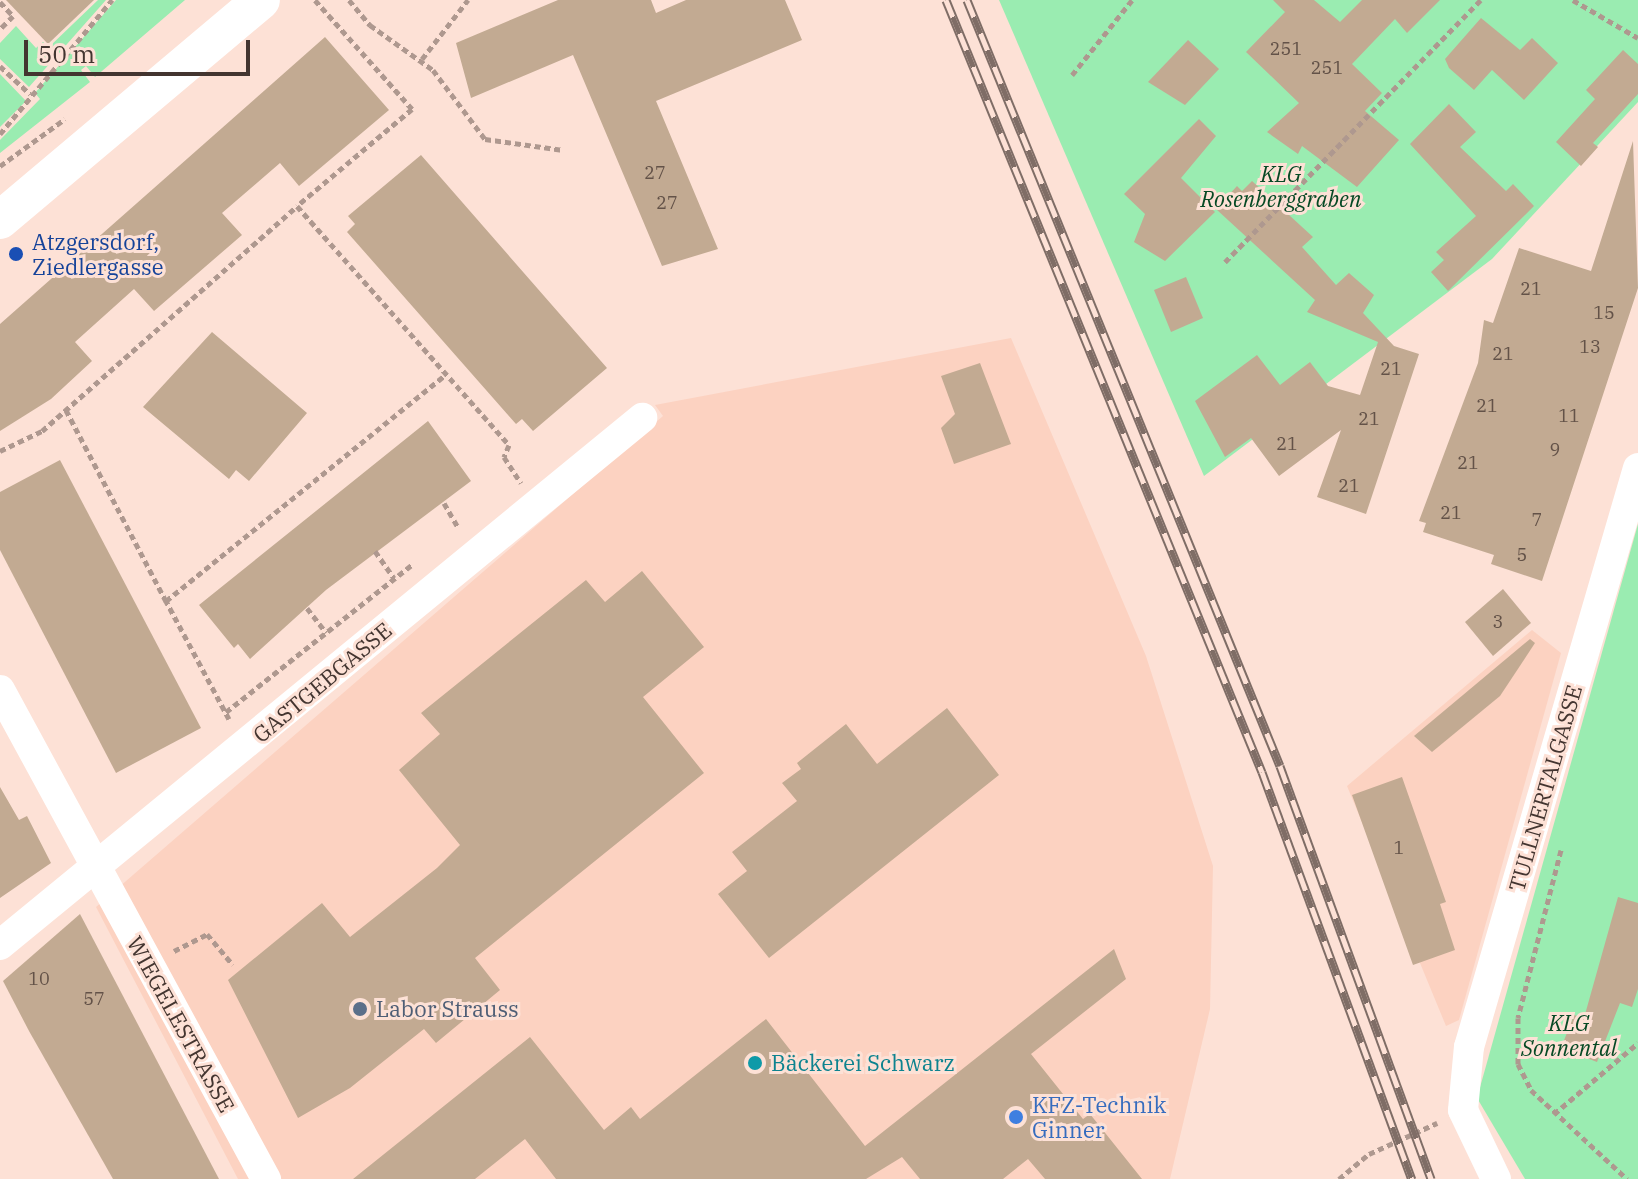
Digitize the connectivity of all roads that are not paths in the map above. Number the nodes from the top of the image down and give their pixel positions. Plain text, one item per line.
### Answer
1 (261, 0) edge
2 (0, 220) edge
3 (642, 418) dead end
4 (1638, 468) edge
5 (0, 690) edge
6 (96, 869) junction
7 (0, 945) edge
8 (266, 1179) edge
9 (1496, 1179) edge

1 - 2 street
3 - 6 street, GASTGEBGASSE
4 - 9 street, TULLNERTALGASSE
5 - 6 street, WIEGELESTRASSE
6 - 7 street, GASTGEBGASSE
6 - 8 street, WIEGELESTRASSE

